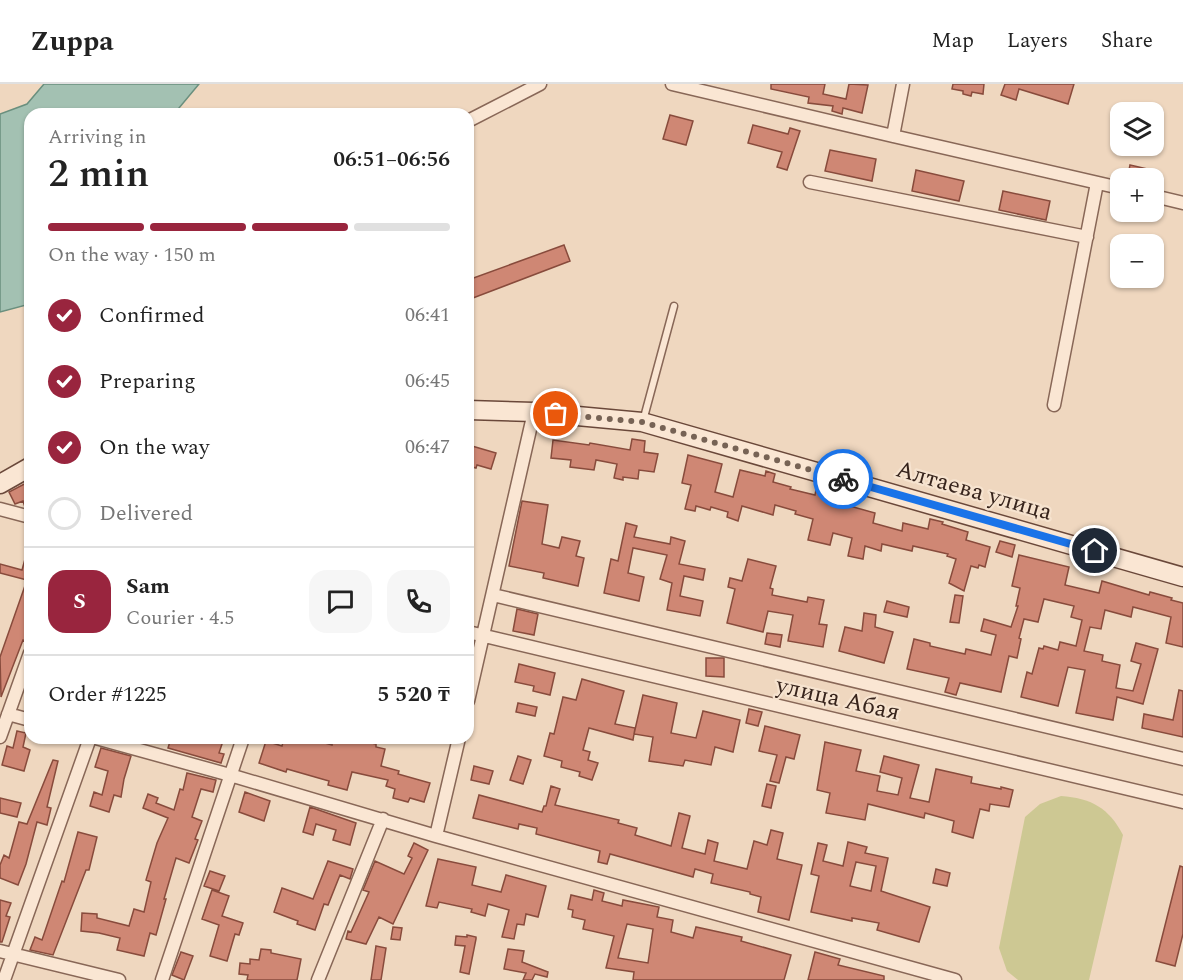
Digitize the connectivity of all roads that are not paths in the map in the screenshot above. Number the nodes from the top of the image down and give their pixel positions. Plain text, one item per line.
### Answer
1 (540, 84) edge
2 (672, 84) edge
3 (903, 84) edge
4 (474, 118) edge
5 (892, 136) junction
6 (810, 182) dead end
7 (1097, 183) junction
8 (1110, 186) edge
9 (1164, 198) edge
10 (1183, 203) edge
11 (1087, 237) junction
12 (674, 306) dead end
13 (1054, 405) dead end
14 (474, 410) edge
15 (534, 412) junction
16 (642, 422) junction
17 (24, 470) edge
18 (0, 484) edge
19 (0, 509) edge
20 (24, 515) edge
21 (1183, 576) edge
22 (493, 595) junction
23 (474, 634) edge
24 (484, 636) junction
25 (24, 670) edge
26 (474, 677) edge
27 (8, 714) junction
28 (24, 718) edge
29 (0, 737) edge
30 (88, 744) edge
31 (118, 744) edge
32 (241, 744) edge
33 (458, 744) edge
34 (1183, 759) edge
35 (230, 775) junction
36 (1183, 801) edge
37 (383, 819) junction
38 (436, 836) junction
39 (0, 951) edge
40 (14, 954) junction
41 (4, 980) edge
42 (119, 980) edge
43 (162, 980) edge
44 (318, 980) edge
45 (955, 980) edge

1 - 4 street
2 - 5 street
3 - 5 street
5 - 7 street
6 - 11 street
7 - 8 street
7 - 11 street
9 - 10 street
11 - 13 street
12 - 16 lane
14 - 15 main road, Алтаева улица
15 - 16 main road, Алтаева улица
15 - 22 street
16 - 21 main road, Алтаева улица
17 - 18 main road
19 - 20 street
22 - 24 street
22 - 34 street, улица Абая
23 - 24 street, улица Абая
24 - 26 street
24 - 36 street, улица Абая
25 - 27 street
27 - 28 street
27 - 29 street
30 - 40 street
31 - 35 street
32 - 35 street
33 - 38 street
35 - 37 street
35 - 43 street
37 - 38 street
37 - 44 street
38 - 45 street
39 - 40 street
40 - 41 street
40 - 42 street

